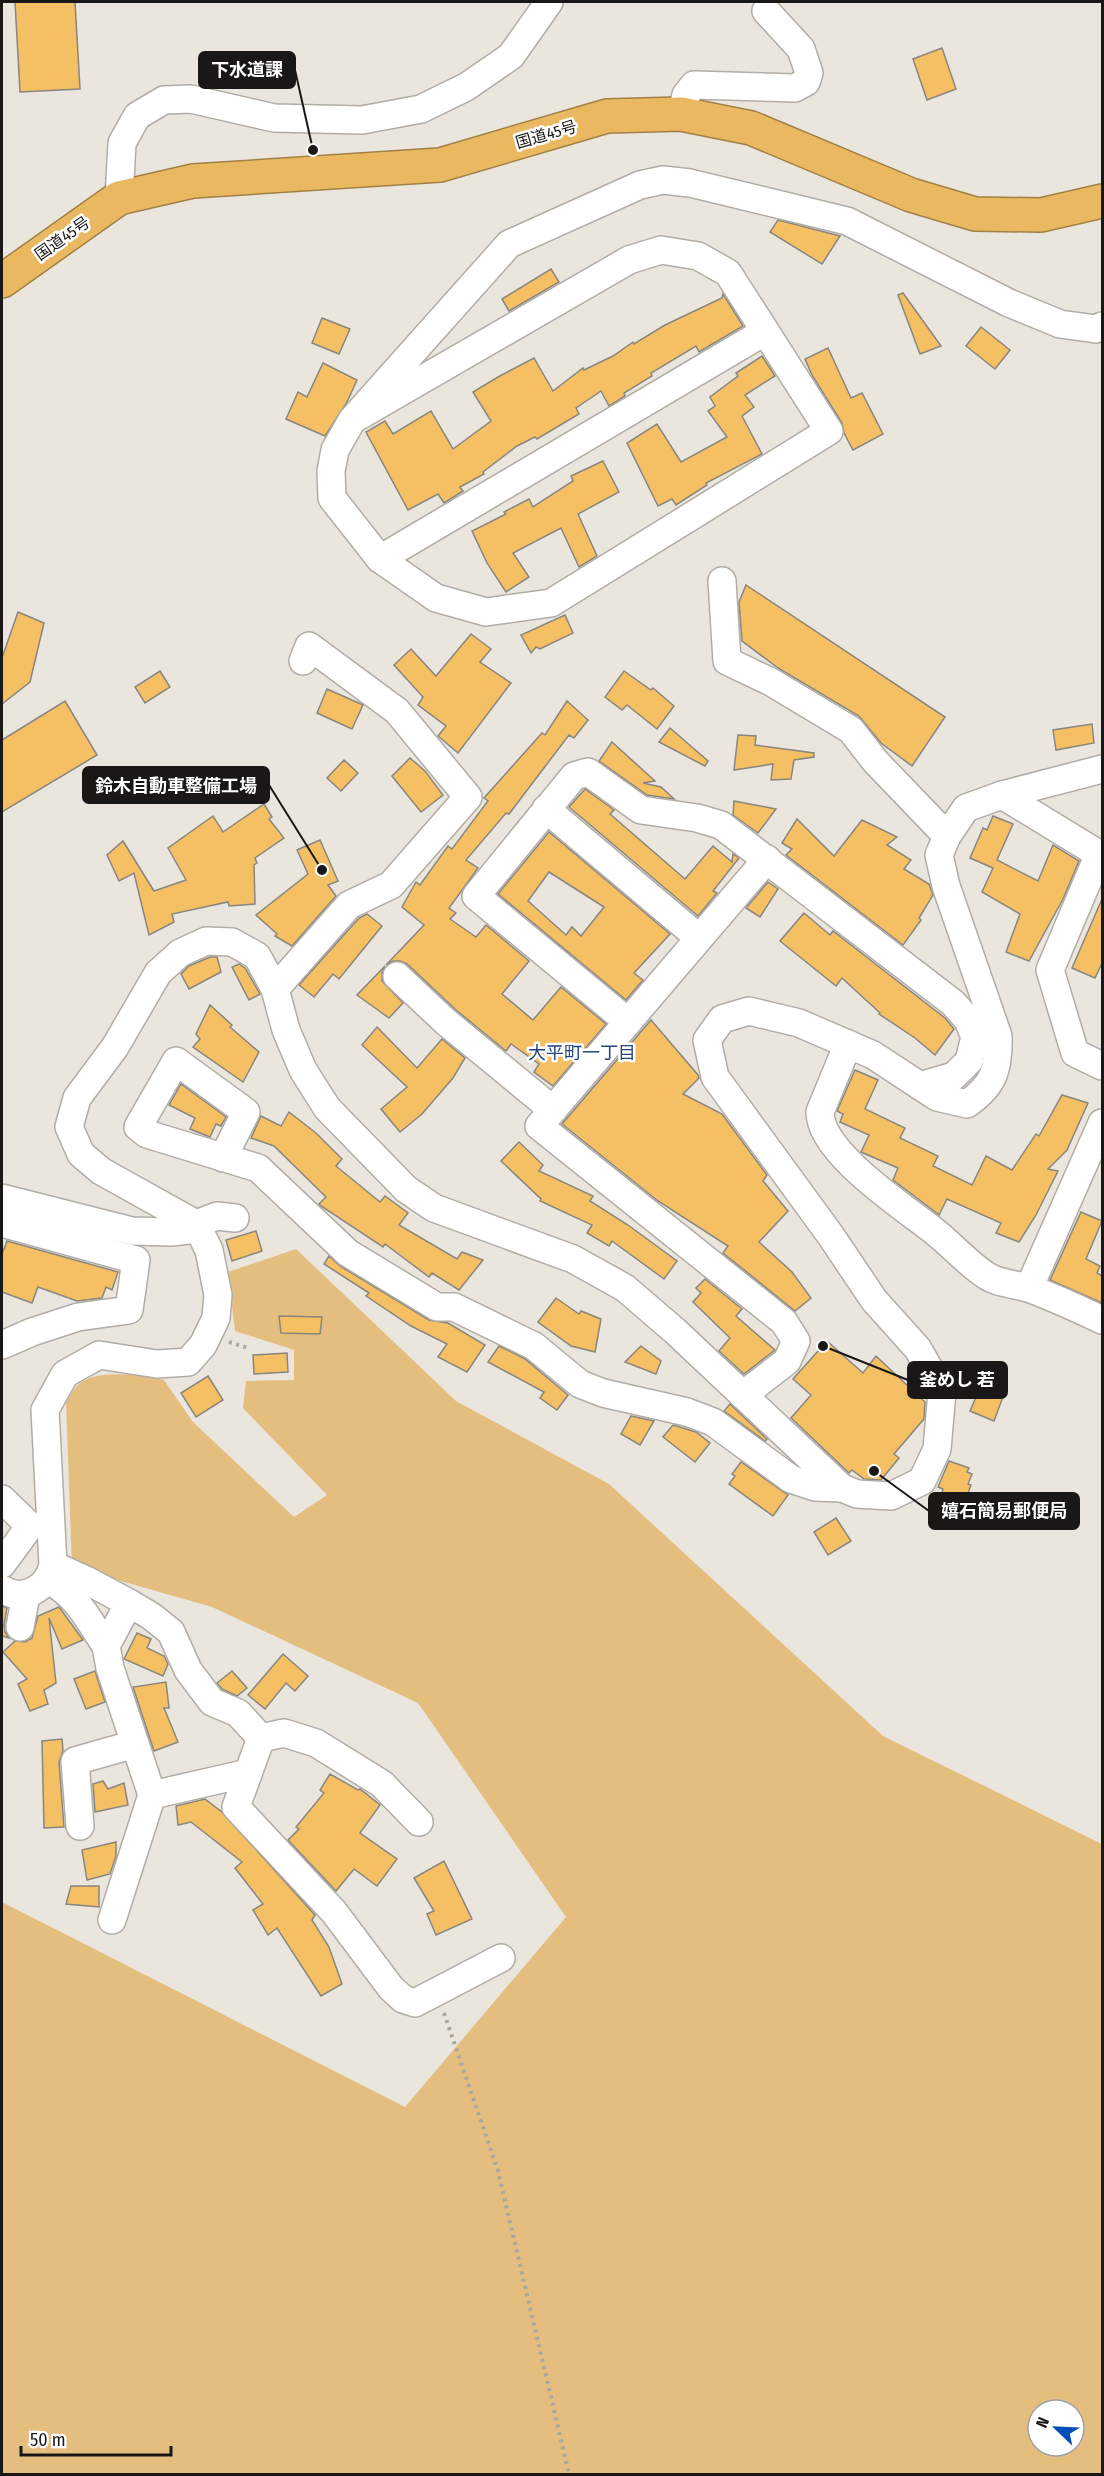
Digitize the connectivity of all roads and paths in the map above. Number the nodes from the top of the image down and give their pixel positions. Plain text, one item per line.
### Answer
1 (549, 2) edge
2 (766, 11) dead end
3 (681, 114) junction
4 (119, 198) junction
5 (1102, 201) edge
6 (5, 278) edge
7 (1102, 326) edge
8 (764, 332) junction
9 (352, 420) junction
10 (380, 559) junction
11 (722, 581) dead end
12 (303, 661) dead end
13 (1102, 770) edge
14 (1002, 795) junction
15 (546, 809) junction
16 (947, 836) junction
17 (1101, 855) edge
18 (767, 859) junction
19 (699, 938) junction
20 (397, 975) dead end
21 (275, 989) junction
22 (628, 1022) junction
23 (848, 1044) junction
24 (1102, 1066) edge
25 (920, 1086) junction
26 (553, 1110) junction
27 (1102, 1123) edge
28 (223, 1158) dead end
29 (4, 1199) edge
30 (235, 1218) dead end
31 (197, 1226) junction
32 (1029, 1288) junction
33 (1102, 1320) edge
34 (2, 1345) edge
35 (743, 1395) junction
36 (842, 1488) junction
37 (2, 1499) edge
38 (2, 1564) edge
39 (50, 1572) junction
40 (14, 1592) edge
41 (129, 1603) junction
42 (20, 1627) dead end
43 (106, 1646) junction
44 (261, 1738) junction
45 (135, 1744) junction
46 (248, 1773) junction
47 (152, 1795) junction
48 (419, 1822) dead end
49 (80, 1826) dead end
50 (112, 1920) dead end
51 (501, 1958) dead end
52 (442, 2008) dead end
53 (569, 2475) edge

1 - 4 street
2 - 3 street
3 - 4 highway, 国道45号
3 - 5 highway, 国道45号
4 - 6 highway, 国道45号
7 - 9 street
8 - 9 street
8 - 10 street
8 - 10 street
9 - 10 street
11 - 16 street
12 - 21 street
13 - 14 street
14 - 16 street
14 - 17 street
15 - 18 street
15 - 19 street
15 - 22 street
16 - 25 street
17 - 24 street
18 - 19 street
18 - 25 street
19 - 22 street
20 - 26 street
21 - 31 street
21 - 35 street
22 - 26 street
23 - 25 street
23 - 32 street
23 - 36 street
26 - 35 street
27 - 32 street
28 - 36 street
29 - 31 street
29 - 34 street
30 - 31 street
31 - 39 street
32 - 33 street
35 - 36 street
37 - 38 street
39 - 40 street
39 - 41 street
39 - 43 street
40 - 42 street
41 - 43 street
41 - 44 street
43 - 45 street
44 - 46 street
44 - 48 street
45 - 47 street
45 - 49 street
46 - 47 street
46 - 51 street
47 - 50 street
52 - 53 path

